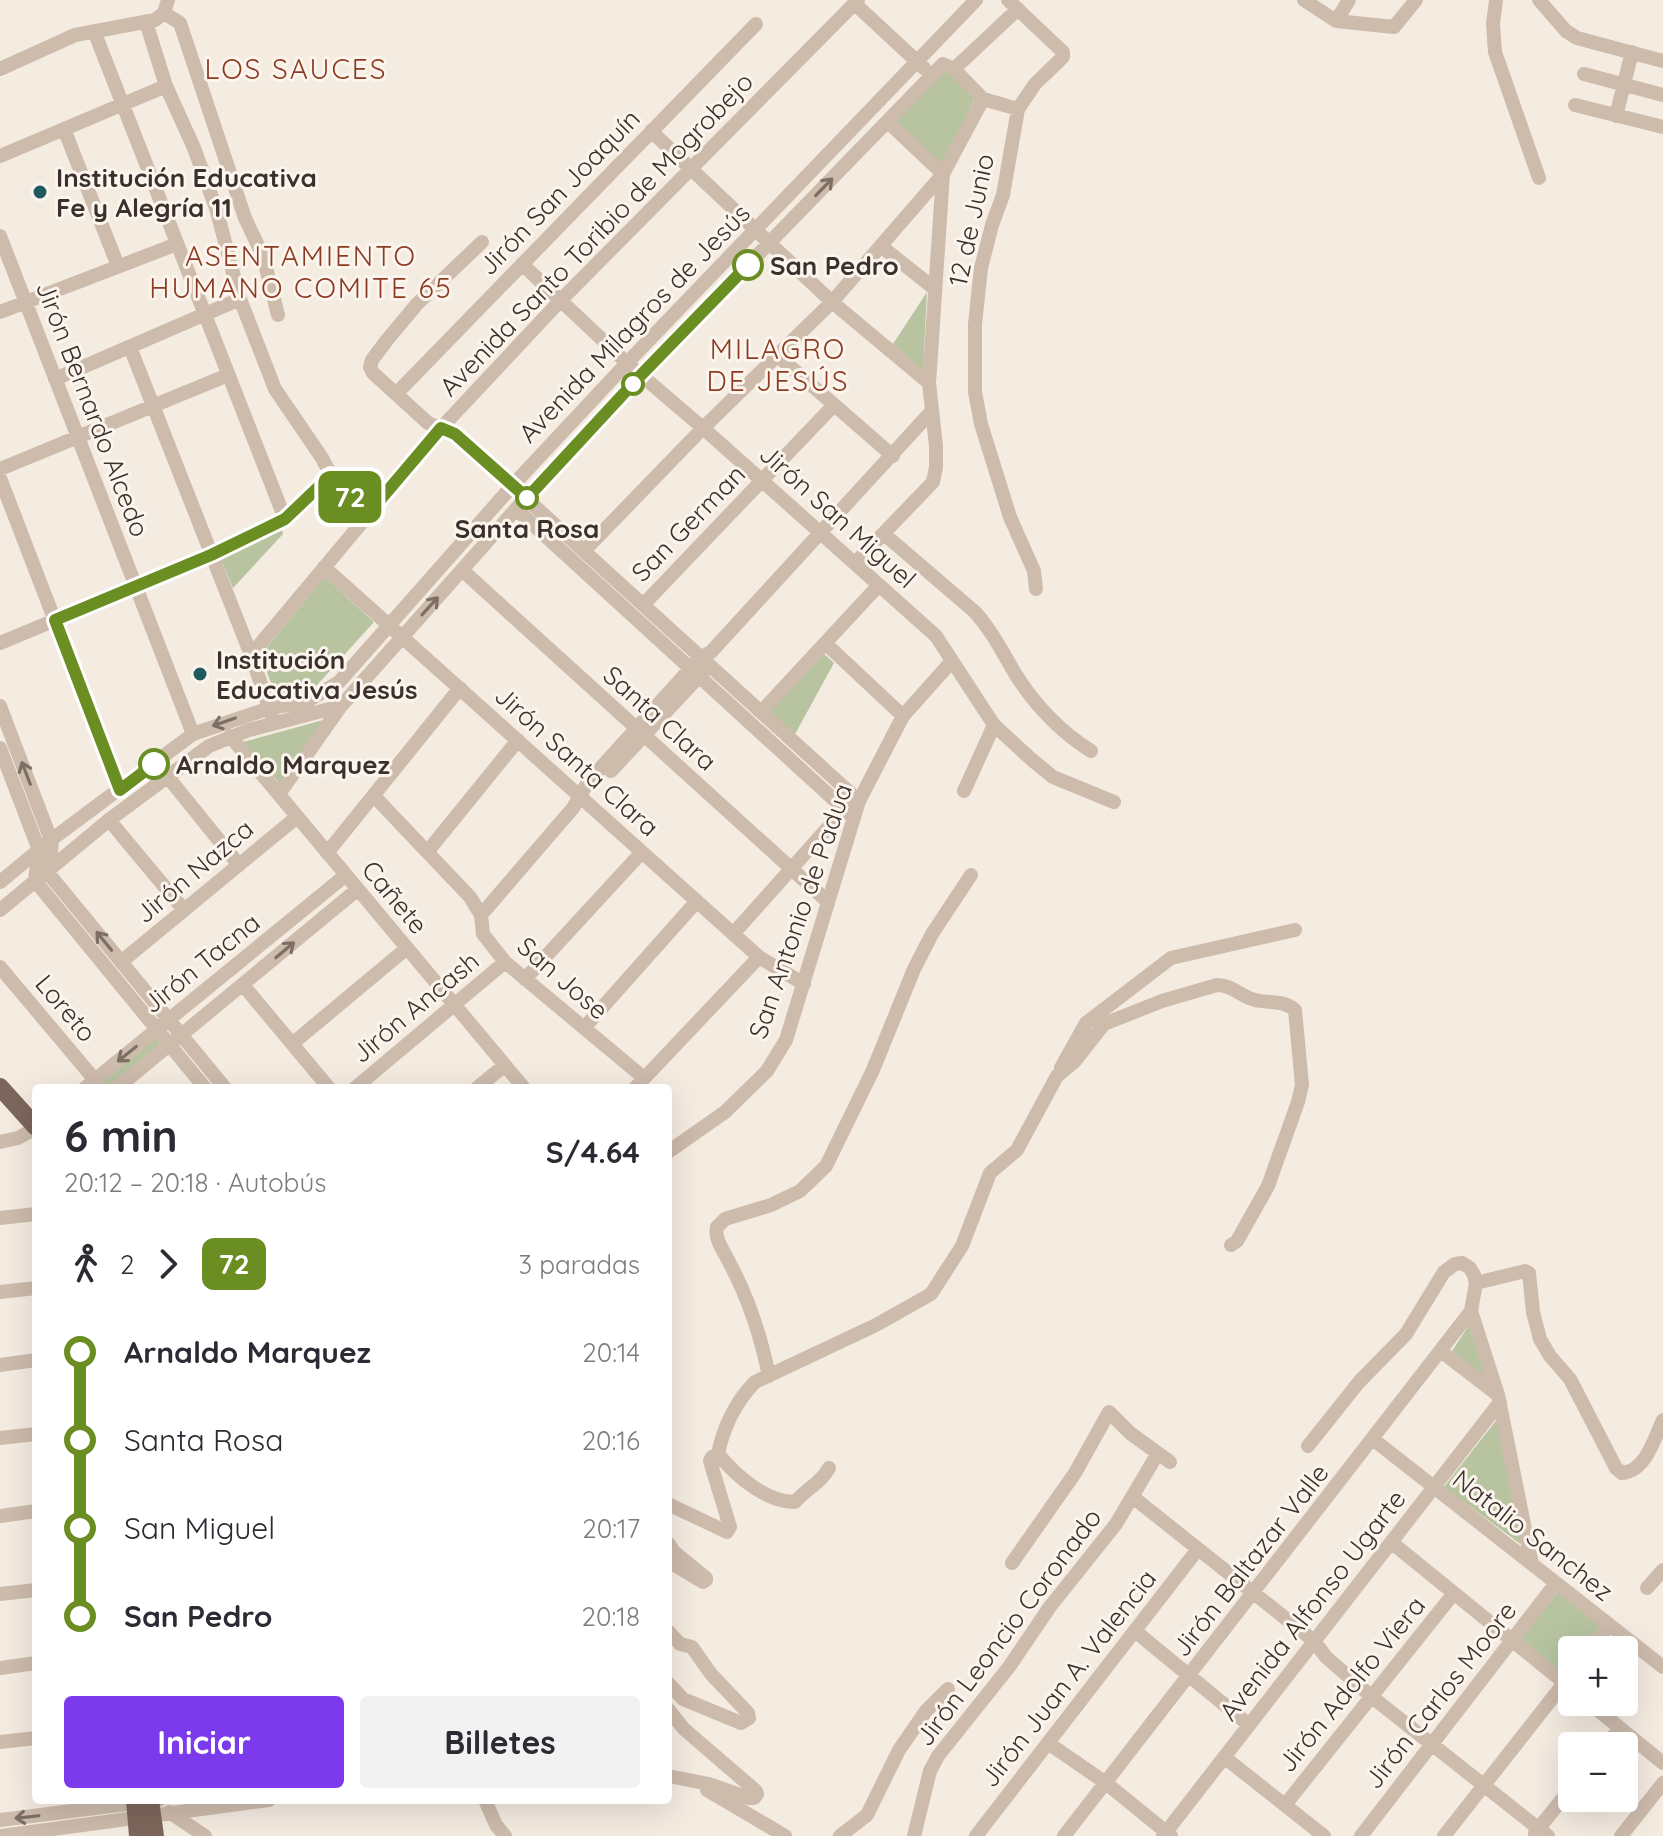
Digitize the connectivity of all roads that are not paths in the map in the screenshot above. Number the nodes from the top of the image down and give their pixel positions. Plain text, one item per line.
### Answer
1 (976, 0) edge
2 (1304, 0) edge
3 (1349, 0) edge
4 (1416, 0) edge
5 (1496, 0) edge
6 (1541, 1) edge
7 (856, 2) edge
8 (1013, 4) edge
9 (166, 7) edge
10 (1336, 21) junction
11 (146, 22) junction
12 (756, 24) dead end
13 (94, 31) junction
14 (1632, 52) junction
15 (1663, 61) edge
16 (917, 62) junction
17 (0, 69) edge
18 (954, 69) junction
19 (1584, 74) dead end
20 (933, 76) junction
21 (1624, 85) junction
22 (166, 86) junction
23 (1663, 95) edge
24 (983, 99) junction
25 (123, 105) junction
26 (1575, 105) dead end
27 (1018, 109) junction
28 (1616, 116) junction
29 (888, 122) junction
30 (1663, 127) edge
31 (64, 129) junction
32 (651, 131) junction
33 (0, 156) edge
34 (693, 169) junction
35 (943, 174) junction
36 (1539, 178) dead end
37 (755, 229) junction
38 (0, 236) edge
39 (482, 242) dead end
40 (770, 243) junction
41 (177, 244) junction
42 (882, 247) junction
43 (522, 264) junction
44 (118, 266) junction
45 (935, 289) junction
46 (240, 299) junction
47 (561, 300) junction
48 (26, 302) junction
49 (832, 302) junction
50 (0, 312) edge
51 (204, 315) junction
52 (278, 315) dead end
53 (130, 347) junction
54 (778, 356) junction
55 (627, 363) junction
56 (228, 375) junction
57 (640, 376) junction
58 (55, 379) junction
59 (929, 383) junction
60 (396, 394) junction
61 (834, 405) junction
62 (153, 406) junction
63 (930, 413) junction
64 (441, 428) junction
65 (703, 428) junction
66 (78, 437) junction
67 (893, 456) junction
68 (0, 469) edge
69 (331, 475) junction
70 (0, 478) edge
71 (762, 480) junction
72 (513, 485) junction
73 (522, 504) junction
74 (369, 513) junction
75 (285, 519) junction
76 (819, 533) junction
77 (884, 534) junction
78 (584, 551) junction
79 (211, 555) junction
80 (855, 563) junction
81 (324, 567) junction
82 (462, 570) junction
83 (879, 585) junction
84 (136, 587) junction
85 (1036, 589) dead end
86 (643, 605) junction
87 (55, 620) junction
88 (389, 625) junction
89 (403, 636) junction
90 (0, 643) edge
91 (825, 643) junction
92 (251, 655) junction
93 (952, 661) junction
94 (702, 664) junction
95 (460, 688) junction
96 (0, 706) edge
97 (341, 706) junction
98 (270, 708) junction
99 (761, 712) junction
100 (903, 716) junction
101 (275, 723) junction
102 (994, 725) junction
103 (640, 732) junction
104 (193, 734) junction
105 (230, 736) junction
106 (518, 740) junction
107 (0, 748) edge
108 (1091, 751) dead end
109 (167, 776) junction
110 (120, 790) junction
111 (964, 791) dead end
112 (279, 794) junction
113 (374, 796) junction
114 (581, 797) junction
115 (1114, 802) dead end
116 (853, 806) junction
117 (297, 817) junction
118 (109, 820) junction
119 (51, 840) junction
120 (39, 850) junction
121 (428, 851) junction
122 (642, 852) junction
123 (327, 853) junction
124 (239, 865) junction
125 (791, 869) junction
126 (346, 875) junction
127 (971, 875) dead end
128 (42, 878) junction
129 (0, 882) edge
130 (358, 889) junction
131 (697, 901) junction
132 (827, 901) junction
133 (0, 910) edge
134 (184, 910) junction
135 (481, 915) junction
136 (1295, 930) dead end
137 (733, 934) junction
138 (407, 948) junction
139 (759, 957) junction
140 (121, 962) junction
141 (505, 962) junction
142 (0, 967) edge
143 (525, 979) junction
144 (804, 984) junction
145 (243, 985) junction
146 (454, 1005) junction
147 (163, 1025) junction
148 (584, 1028) junction
149 (175, 1040) junction
150 (292, 1044) junction
151 (505, 1065) junction
152 (1057, 1076) junction
153 (640, 1083) edge
154 (90, 1084) edge
155 (122, 1084) edge
156 (202, 1084) edge
157 (221, 1084) edge
158 (326, 1084) edge
159 (360, 1084) edge
160 (482, 1084) edge
161 (521, 1084) edge
162 (0, 1087) edge
163 (0, 1106) edge
164 (32, 1129) edge
165 (32, 1130) edge
166 (32, 1133) edge
167 (0, 1142) edge
168 (672, 1149) edge
169 (32, 1214) edge
170 (0, 1218) edge
171 (1231, 1245) dead end
172 (1476, 1283) junction
173 (32, 1288) edge
174 (0, 1292) edge
175 (1471, 1311) junction
176 (1442, 1352) junction
177 (32, 1361) edge
178 (0, 1365) edge
179 (769, 1376) junction
180 (1499, 1399) junction
181 (1663, 1420) edge
182 (32, 1434) edge
183 (0, 1438) edge
184 (1374, 1440) junction
185 (1308, 1446) dead end
186 (718, 1454) junction
187 (829, 1468) dead end
188 (1434, 1487) junction
189 (1134, 1498) junction
190 (672, 1506) edge
191 (32, 1512) edge
192 (0, 1516) edge
193 (1391, 1542) junction
194 (672, 1547) edge
195 (1198, 1549) junction
196 (672, 1563) edge
197 (1012, 1563) dead end
198 (1532, 1564) junction
199 (1663, 1570) edge
200 (1556, 1583) junction
201 (1647, 1588) dead end
202 (32, 1590) edge
203 (1254, 1593) junction
204 (1454, 1593) junction
205 (0, 1594) edge
206 (1609, 1625) junction
207 (1135, 1631) junction
208 (672, 1635) edge
209 (1601, 1636) edge
210 (1512, 1640) junction
211 (1314, 1641) junction
212 (32, 1664) edge
213 (1663, 1667) edge
214 (0, 1668) edge
215 (1558, 1674) edge
216 (1190, 1676) junction
217 (672, 1687) edge
218 (948, 1689) dead end
219 (1558, 1695) edge
220 (1372, 1697) junction
221 (672, 1714) edge
222 (1605, 1716) edge
223 (1249, 1725) junction
224 (1620, 1728) junction
225 (1617, 1732) edge
226 (32, 1738) edge
227 (0, 1742) edge
228 (1048, 1743) junction
229 (1432, 1744) junction
230 (1224, 1757) junction
231 (1663, 1763) edge
232 (672, 1777) edge
233 (689, 1780) junction
234 (1106, 1783) junction
235 (1663, 1783) edge
236 (1484, 1785) junction
237 (188, 1804) edge
238 (487, 1804) edge
239 (1285, 1805) junction
240 (148, 1806) edge
241 (1558, 1807) edge
242 (0, 1820) edge
243 (59, 1826) edge
244 (1540, 1833) edge
245 (1167, 1835) edge
246 (1, 1836) edge
247 (138, 1836) edge
248 (155, 1836) edge
249 (205, 1836) edge
250 (505, 1836) edge
251 (785, 1836) edge
252 (840, 1836) edge
253 (914, 1836) edge
254 (976, 1836) edge
255 (1064, 1836) edge
256 (1324, 1836) edge
257 (1361, 1836) edge
258 (1444, 1836) edge
259 (1621, 1836) edge

1 - 16 street, Avenida Milagros de Jesús
2 - 10 street
3 - 10 street
4 - 10 street
5 - 36 street
6 - 14 street
7 - 16 street
7 - 34 street, Avenida Santo Toribio de Mogrobejo
8 - 18 street
8 - 27 street, 12 de Junio
9 - 11 street
9 - 52 street
11 - 13 street
11 - 22 street
12 - 32 street, Jirón San Joaquín
13 - 17 street
13 - 25 street
14 - 15 street
14 - 21 street
16 - 20 street
16 - 37 street, Avenida Milagros de Jesús
18 - 20 street
18 - 24 street
19 - 21 street
20 - 29 street, Avenida Milagros de Jesús
21 - 23 street
21 - 28 street
22 - 25 street
22 - 46 street
24 - 27 street
24 - 35 street
25 - 31 street
25 - 41 street
26 - 28 street
27 - 85 street, 12 de Junio
28 - 30 street
29 - 35 street
40 -> 29 street, Avenida Milagros de Jesús
31 - 33 street
31 - 44 street
32 - 34 street
32 - 43 street, Jirón San Joaquín
34 - 37 street
34 - 47 street, Avenida Santo Toribio de Mogrobejo
35 - 42 street
35 - 45 street
37 - 40 street
37 - 55 street, Avenida Milagros de Jesús
38 - 48 street, Jirón Bernardo Alcedo
39 - 60 street
40 - 49 street
40 - 57 street, Avenida Milagros de Jesús
41 - 44 street
41 - 51 street
42 - 45 street
42 - 49 street
43 - 47 street, Jirón San Miguel
43 - 60 street, Jirón San Joaquín
44 - 48 street
45 - 59 street
46 - 51 street
46 - 69 street
47 - 55 street, Jirón San Miguel
47 - 64 street, Avenida Santo Toribio de Mogrobejo
48 - 50 street
48 - 58 street, Jirón Bernardo Alcedo
49 - 54 street
49 - 59 street
51 - 53 street
51 - 56 street
53 - 58 street
53 - 62 street
54 - 61 street
54 - 65 street
55 - 57 street, Jirón San Miguel
55 - 72 street, Avenida Milagros de Jesús
56 - 62 street
56 - 75 street
57 - 65 street, Jirón San Miguel
57 - 73 street, Avenida Milagros de Jesús
58 - 66 street, Jirón Bernardo Alcedo
59 - 63 street
60 - 64 street
61 - 67 street
61 - 71 street, San German
62 - 66 street
62 - 79 street
63 - 67 street
63 - 77 street
64 - 72 street
64 - 74 street, Avenida Santo Toribio de Mogrobejo
65 - 71 street, Jirón San Miguel
65 - 78 street
66 - 68 street
66 - 84 street, Jirón Bernardo Alcedo
67 - 76 street
69 - 74 street
69 - 75 street
70 - 87 street
71 - 76 street, Jirón San Miguel
71 - 86 street, San German
72 - 73 street
72 - 88 street, Avenida Milagros de Jesús
73 - 78 street
73 - 82 street, Avenida Milagros de Jesús
73 - 94 street
74 - 81 street, Avenida Santo Toribio de Mogrobejo
75 - 79 street
76 - 80 street, Jirón San Miguel
76 - 94 street
77 - 80 street
77 - 108 street
78 - 86 street
79 - 84 street
79 - 92 street
80 - 83 street, Jirón San Miguel
81 - 88 street, Jirón Santa Clara
81 - 92 street, Avenida Santo Toribio de Mogrobejo
89 -> 82 street, Avenida Milagros de Jesús
82 - 103 street, Santa Clara
83 - 91 street
83 - 93 street, Jirón San Miguel
84 - 87 street
84 - 104 street, Jirón Bernardo Alcedo
86 - 94 street
87 - 90 street
87 - 110 street
88 - 89 street, Jirón Santa Clara
88 - 98 street, Avenida Milagros de Jesús
89 - 95 street, Jirón Santa Clara
89 - 97 street, Avenida Milagros de Jesús
91 - 99 street
91 - 100 street
92 - 98 street
93 - 100 street, San Antonio de Padua
93 - 102 street, Jirón San Miguel
94 - 99 street
94 - 103 street
94 - 116 street
95 - 106 street, Jirón Santa Clara
95 - 113 street
119 -> 96 street
97 - 101 street, Avenida Milagros de Jesús
97 - 112 street
98 - 101 street
98 -> 104 street
99 - 116 street
100 - 116 street, San Antonio de Padua
101 - 105 street, Avenida Milagros de Jesús
102 - 111 street
102 - 115 street, Jirón San Miguel
103 - 114 street
103 - 125 street, Santa Clara
104 - 110 street
105 - 109 street, Avenida Milagros de Jesús
105 - 112 street, Cañete
106 - 114 street, Jirón Santa Clara
106 - 121 street
107 - 120 street
109 - 118 street, Avenida Milagros de Jesús
109 - 124 street
110 - 119 street
112 - 117 street, Cañete
113 - 121 street, San Jose
113 - 123 street
114 - 122 street, Jirón Santa Clara
114 - 135 street
116 - 125 street
116 - 132 street, San Antonio de Padua
117 - 123 street, Cañete
117 - 124 street, Jirón Nazca
118 - 128 street, Avenida Milagros de Jesús
118 - 134 street
119 - 120 street
119 - 128 street
120 - 128 street
120 - 129 street
121 - 135 street, San Jose
122 - 131 street, Jirón Santa Clara
122 - 143 street
123 - 126 street, Cañete
124 - 134 street, Jirón Nazca
125 - 132 street, Santa Clara
125 - 137 street
126 - 130 street, Cañete
126 - 147 street, Jirón Tacna
127 - 179 street
128 - 133 street, Avenida Milagros de Jesús
140 -> 128 street
128 - 147 street
130 - 138 street, Cañete
145 -> 130 street
131 - 137 street, Jirón Santa Clara
131 - 148 street
132 - 144 street, San Antonio de Padua
134 - 140 street, Jirón Nazca
135 - 141 street, San Jose
136 - 152 street
137 - 139 street, Jirón Santa Clara
138 - 146 street, Cañete
138 - 150 street
139 - 144 street, Jirón Santa Clara
139 - 153 street
140 - 147 street
141 - 143 street, San Jose
141 - 146 street, Jirón Ancash
142 - 154 street, Loreto
143 - 148 street, San Jose
144 - 168 street, San Antonio de Padua
145 - 149 street
145 - 150 street
146 - 151 street, Cañete
146 - 159 street, Jirón Ancash
147 - 149 street
147 -> 154 street, Jirón Tacna
148 - 153 street, San Jose
149 - 155 street
149 - 156 street
149 - 157 street
150 - 158 street
151 - 160 street
151 - 161 street, Cañete
152 - 171 street
152 - 179 street
162 - 164 main road
163 - 165 main road
166 - 167 street
169 - 170 street
172 - 175 street
172 - 181 street
172 - 185 street
173 - 174 street
175 - 176 street, Jirón Baltazar Valle
175 - 180 street
176 - 180 street
176 - 184 street, Jirón Baltazar Valle
177 - 178 street
179 - 186 street
180 - 188 street, Avenida Alfonso Ugarte
180 - 198 street
182 - 183 street
184 - 188 street, Natalio Sanchez
184 - 203 street, Jirón Baltazar Valle
186 - 187 street
186 - 190 street
188 - 193 street, Avenida Alfonso Ugarte
188 - 198 street, Natalio Sanchez
189 - 195 street
189 - 197 street, Jirón Leoncio Coronado
189 - 253 street, Jirón Leoncio Coronado
191 - 192 street
193 - 204 street
193 - 211 street, Avenida Alfonso Ugarte
194 - 196 street
195 - 203 street
195 - 207 street, Jirón Juan A. Valencia
198 - 200 street, Natalio Sanchez
199 - 201 street
200 - 206 street, Natalio Sanchez
200 - 210 street, Jirón Carlos Moore
202 - 205 street
203 - 211 street
203 - 216 street, Jirón Baltazar Valle
204 - 210 street
204 - 220 street, Jirón Adolfo Viera
206 - 209 street
206 - 213 street, Natalio Sanchez
207 - 216 street
207 - 228 street, Jirón Juan A. Valencia
208 - 217 street
210 - 215 street
210 - 229 street, Jirón Carlos Moore
211 - 220 street
211 - 223 street, Avenida Alfonso Ugarte
212 - 214 street
216 - 223 street
216 - 234 street, Jirón Baltazar Valle
218 - 252 street
219 - 236 street
220 - 229 street
220 - 239 street, Jirón Adolfo Viera
221 - 233 street
222 - 224 street
223 - 230 street, Avenida Alfonso Ugarte
224 - 225 street
224 - 231 street
226 - 227 street
228 - 234 street
228 - 254 street, Jirón Juan A. Valencia
229 - 236 street
229 - 257 street, Jirón Carlos Moore
230 - 239 street
230 - 245 street, Avenida Alfonso Ugarte
232 - 233 street
233 - 251 street
234 - 245 street
234 - 255 street, Jirón Baltazar Valle
235 - 259 street
236 - 244 street
236 - 258 street
237 - 240 street
238 - 250 street
239 - 256 street
240 - 243 street
240 - 247 main road
240 - 248 main road
240 - 249 street
241 - 244 street
243 -> 242 street
243 - 246 street

